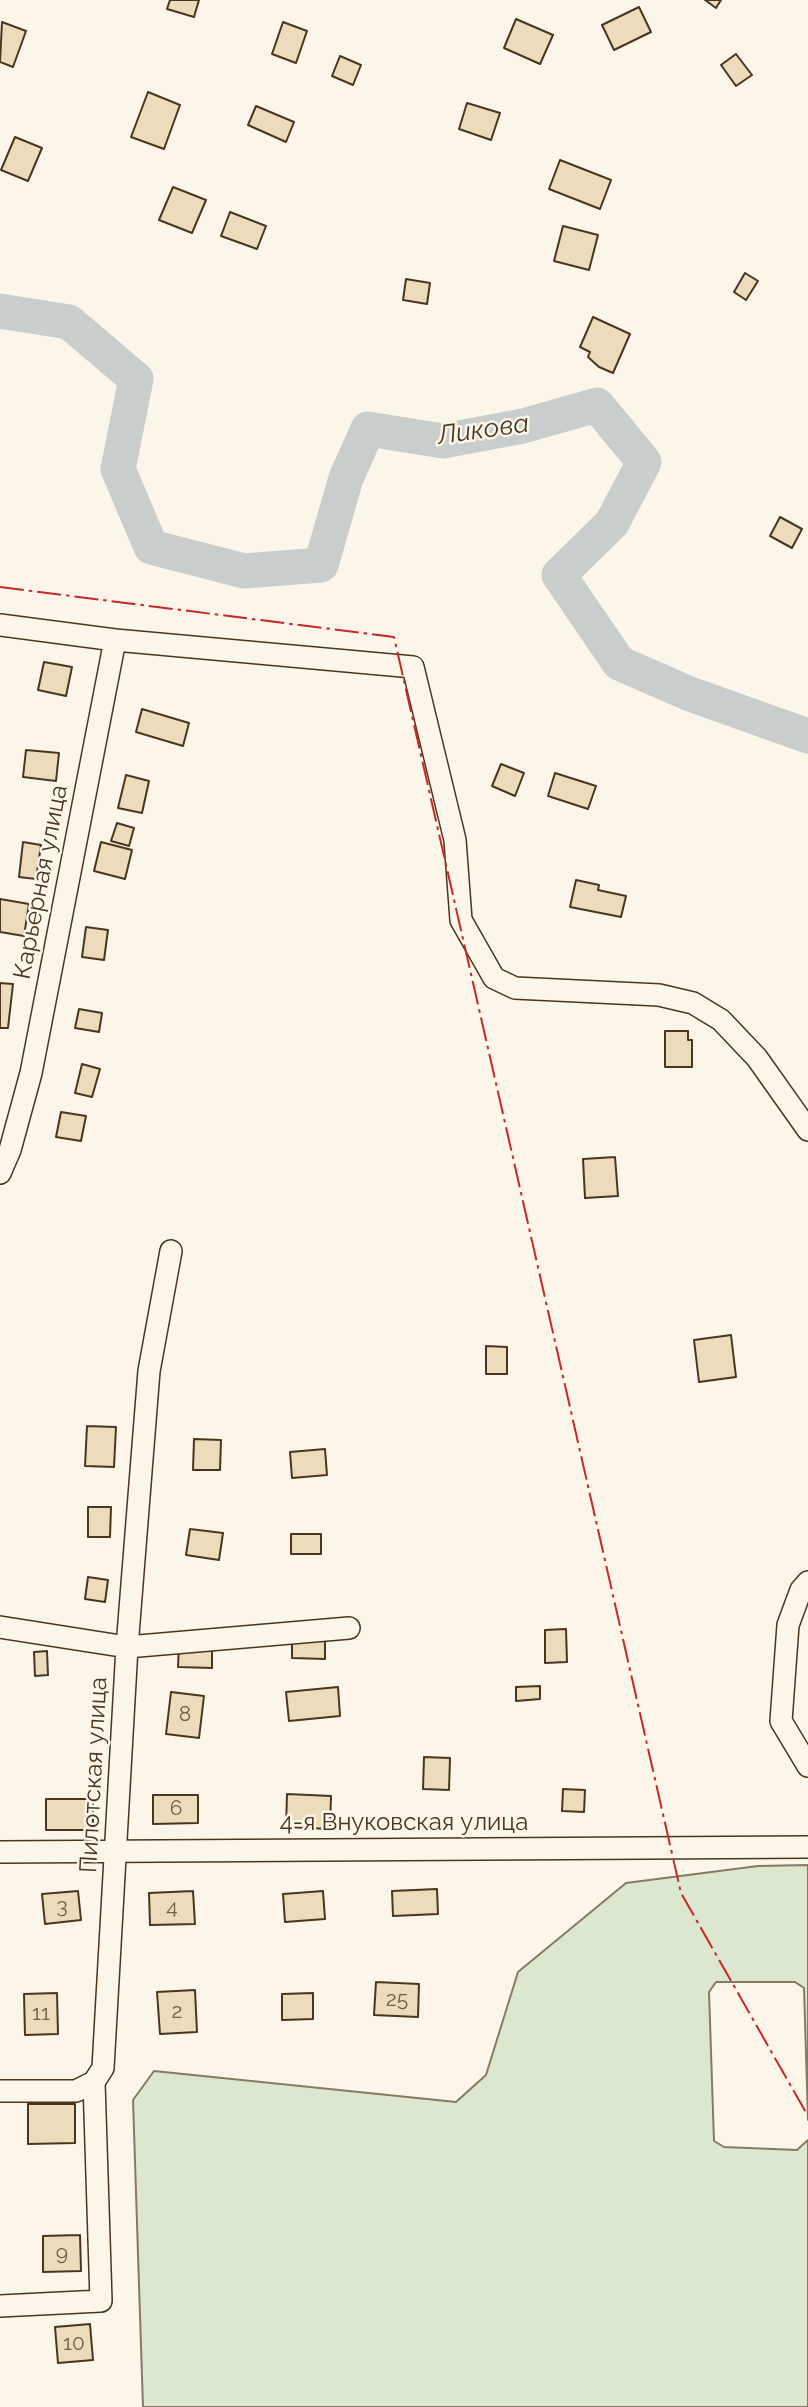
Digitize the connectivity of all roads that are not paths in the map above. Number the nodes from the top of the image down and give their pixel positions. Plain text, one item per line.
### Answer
1 (0, 625) edge
2 (115, 640) junction
3 (808, 1130) edge
4 (0, 1173) edge
5 (171, 1251) dead end
6 (808, 1582) edge
7 (0, 1627) edge
8 (349, 1628) dead end
9 (127, 1647) junction
10 (808, 1766) edge
11 (808, 1847) edge
12 (117, 1851) junction
13 (0, 1852) edge
14 (94, 2082) junction
15 (0, 2091) edge
16 (0, 2306) edge

1 - 2 street
2 - 3 street
2 - 4 street, Карьерная улица
5 - 9 street, Пилотская улица
6 - 10 street
7 - 9 street
8 - 9 street
9 - 12 street, Пилотская улица
11 - 12 street, 4-я Внуковская улица
12 - 13 street, 4-я Внуковская улица
12 - 14 street, Пилотская улица
14 - 15 street
14 - 16 street, Пилотская улица

